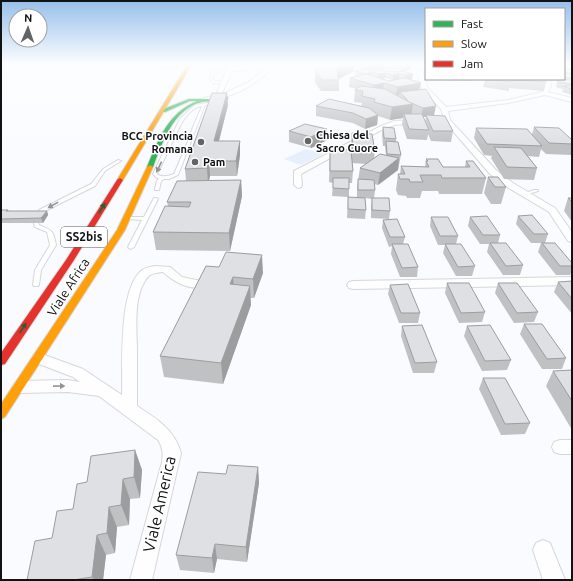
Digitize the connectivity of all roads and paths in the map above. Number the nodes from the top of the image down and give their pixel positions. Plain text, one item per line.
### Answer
1 (162, 91) edge
2 (174, 91) edge
3 (182, 91) edge
4 (217, 91) edge
5 (235, 91) edge
6 (426, 91) edge
7 (544, 93) joint
8 (211, 100) junction
9 (572, 100) edge
10 (444, 109) junction
11 (163, 111) junction
12 (428, 122) edge
13 (134, 138) dead end
14 (162, 138) junction
15 (172, 138) junction
16 (191, 138) junction
17 (121, 158) joint
18 (162, 178) junction
19 (298, 185) dead end
20 (158, 189) dead end
21 (536, 191) dead end
22 (97, 194) dead end
23 (525, 194) junction
24 (156, 199) dead end
25 (127, 218) junction
26 (145, 219) junction
27 (572, 239) edge
28 (63, 246) dead end
29 (131, 247) dead end
30 (572, 281) edge
31 (197, 284) edge
32 (354, 286) dead end
33 (34, 288) joint
34 (39, 358) junction
35 (1, 360) edge
36 (20, 387) junction
37 (101, 390) junction
38 (129, 409) junction
39 (1, 414) edge
40 (543, 550) dead end
41 (141, 580) edge
42 (554, 580) edge

1 - 13 main road
2 - 11 main road
3 - 8 main road
4 - 8 street
5 - 8 street, Viale Africa
6 - 10 street
7 - 9 street
7 - 10 street
8 - 11 main road
8 - 14 main road, Viale Africa
8 - 15 lane
8 - 16 lane
10 - 23 street
35 -> 11 main road, SS2bis
12 - 19 street
14 - 15 lane
14 - 25 main road, Viale Africa
15 - 16 lane
15 -> 18 lane
16 - 18 lane
17 - 22 main road
17 -> 33 lane
18 - 20 lane
21 - 23 lane
23 - 27 street
24 - 26 lane
25 - 26 lane
25 - 34 main road, Viale Africa
26 - 29 lane
28 - 33 main road, SS2bis
30 - 32 street
31 - 38 street
34 - 36 main road, Viale Africa
34 - 37 street, Viale America
36 -> 37 street, Viale America
36 - 39 main road, Viale Africa
37 - 38 street, Viale America
38 - 41 street, Viale America
40 - 42 street

